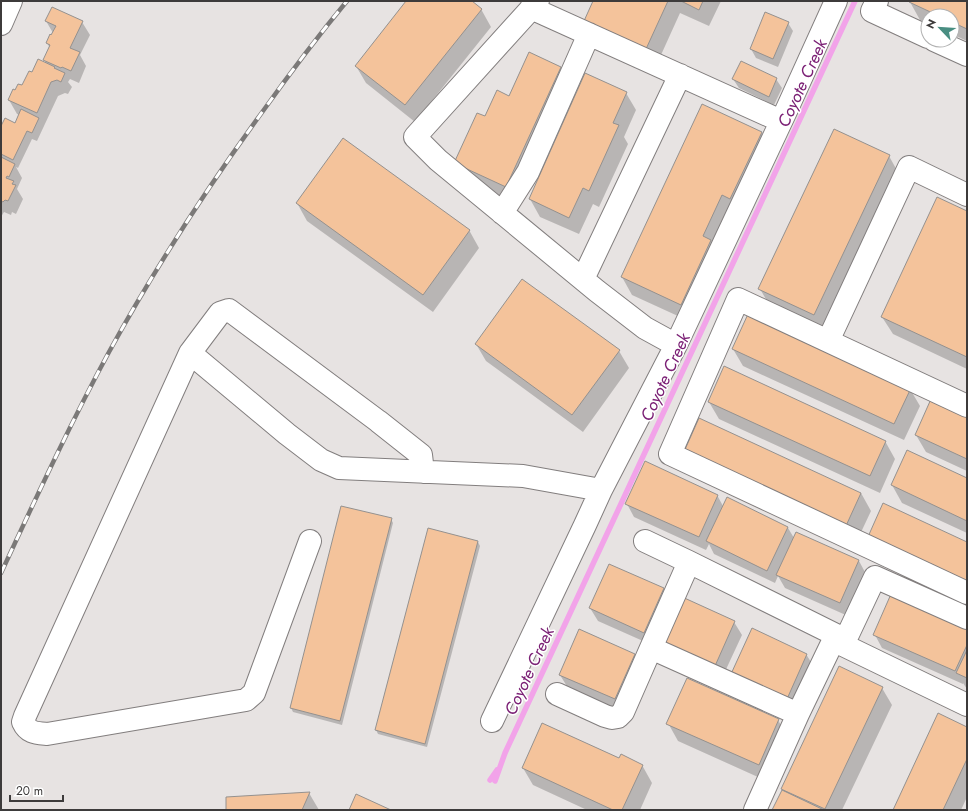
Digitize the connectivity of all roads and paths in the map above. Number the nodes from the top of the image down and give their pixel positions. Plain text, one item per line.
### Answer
1 (11, 1) edge
2 (836, 1) edge
3 (877, 1) edge
4 (534, 5) edge
5 (1, 24) edge
6 (920, 33) edge
7 (589, 34) junction
8 (950, 48) edge
9 (967, 56) edge
10 (680, 75) junction
11 (781, 121) junction
12 (967, 195) edge
13 (502, 213) junction
14 (583, 279) junction
15 (828, 341) junction
16 (676, 345) junction
17 (190, 353) junction
18 (967, 406) edge
19 (423, 472) junction
20 (601, 490) junction
21 (310, 541) dead end
22 (645, 541) dead end
23 (689, 562) junction
24 (967, 592) edge
25 (967, 618) edge
26 (839, 640) junction
27 (651, 648) junction
28 (557, 694) dead end
29 (967, 706) edge
30 (798, 714) junction
31 (492, 721) dead end
32 (755, 810) edge

1 - 5 street
2 - 11 street
3 - 6 street
4 - 7 street
4 - 13 street
7 - 10 street
7 - 13 street
8 - 9 street
10 - 11 street
10 - 14 street
11 - 16 street
12 - 15 street
13 - 14 street
14 - 16 street
15 - 18 street
15 - 24 street
16 - 20 street
17 - 19 street
17 - 19 street
17 - 21 street
19 - 20 street
20 - 31 street
22 - 23 street
23 - 26 street
23 - 27 street
25 - 26 street
26 - 29 street
26 - 30 street
27 - 28 street
27 - 30 street
30 - 32 street

